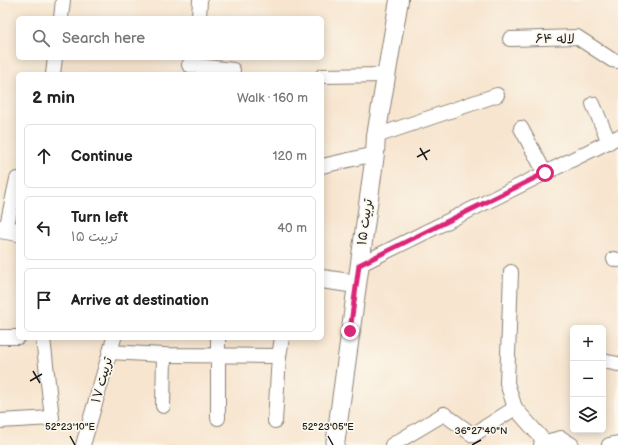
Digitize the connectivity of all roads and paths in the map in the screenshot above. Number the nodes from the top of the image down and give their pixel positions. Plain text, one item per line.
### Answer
1 (63, 0) edge
2 (200, 0) edge
3 (399, 0) edge
4 (61, 16) edge
5 (199, 16) edge
6 (510, 40) dead end
7 (55, 60) edge
8 (618, 61) edge
9 (189, 66) edge
10 (233, 70) dead end
11 (53, 72) edge
12 (386, 75) junction
13 (324, 76) edge
14 (497, 95) dead end
15 (593, 104) dead end
16 (521, 128) dead end
17 (376, 136) junction
18 (614, 139) edge
19 (375, 154) junction
20 (324, 166) edge
21 (545, 173) junction
22 (16, 186) edge
23 (8, 230) edge
24 (359, 265) junction
25 (510, 272) dead end
26 (324, 279) edge
27 (356, 284) junction
28 (0, 337) edge
29 (16, 337) edge
30 (43, 340) edge
31 (113, 340) edge
32 (218, 340) edge
33 (282, 340) edge
34 (110, 352) junction
35 (164, 355) junction
36 (218, 356) junction
37 (279, 356) junction
38 (606, 362) edge
39 (618, 364) edge
40 (163, 406) dead end
41 (515, 408) junction
42 (218, 418) dead end
43 (0, 421) edge
44 (275, 421) dead end
45 (618, 443) edge
46 (543, 444) edge
47 (83, 445) edge
48 (334, 445) edge
49 (392, 445) edge
50 (572, 445) edge
51 (609, 445) edge

1 - 4 street
2 - 5 street
3 - 12 street, تربیت ۱۵
6 - 8 street, لاله ۶۴
7 - 11 street
9 - 10 street
12 - 13 street
12 - 17 street, تربیت ۱۵
14 - 17 street
15 - 18 street
16 - 21 street
17 - 19 street, تربیت ۱۵
18 - 21 street
19 - 20 street
19 - 24 street, تربیت ۱۵
21 - 24 street
22 - 23 street
24 - 27 street, تربیت ۱۵
25 - 41 street
26 - 27 street
27 - 48 street, تربیت ۱۵
28 - 29 street
30 - 43 street
31 - 34 street, تربیت ۱۷
32 - 36 street
33 - 37 street
34 - 35 street
34 - 47 street, تربیت ۱۷
35 - 36 street
35 - 40 street
36 - 37 street
36 - 42 street
37 - 44 street
38 - 39 street
41 - 46 street
41 - 49 street
45 - 51 street
46 - 50 street

